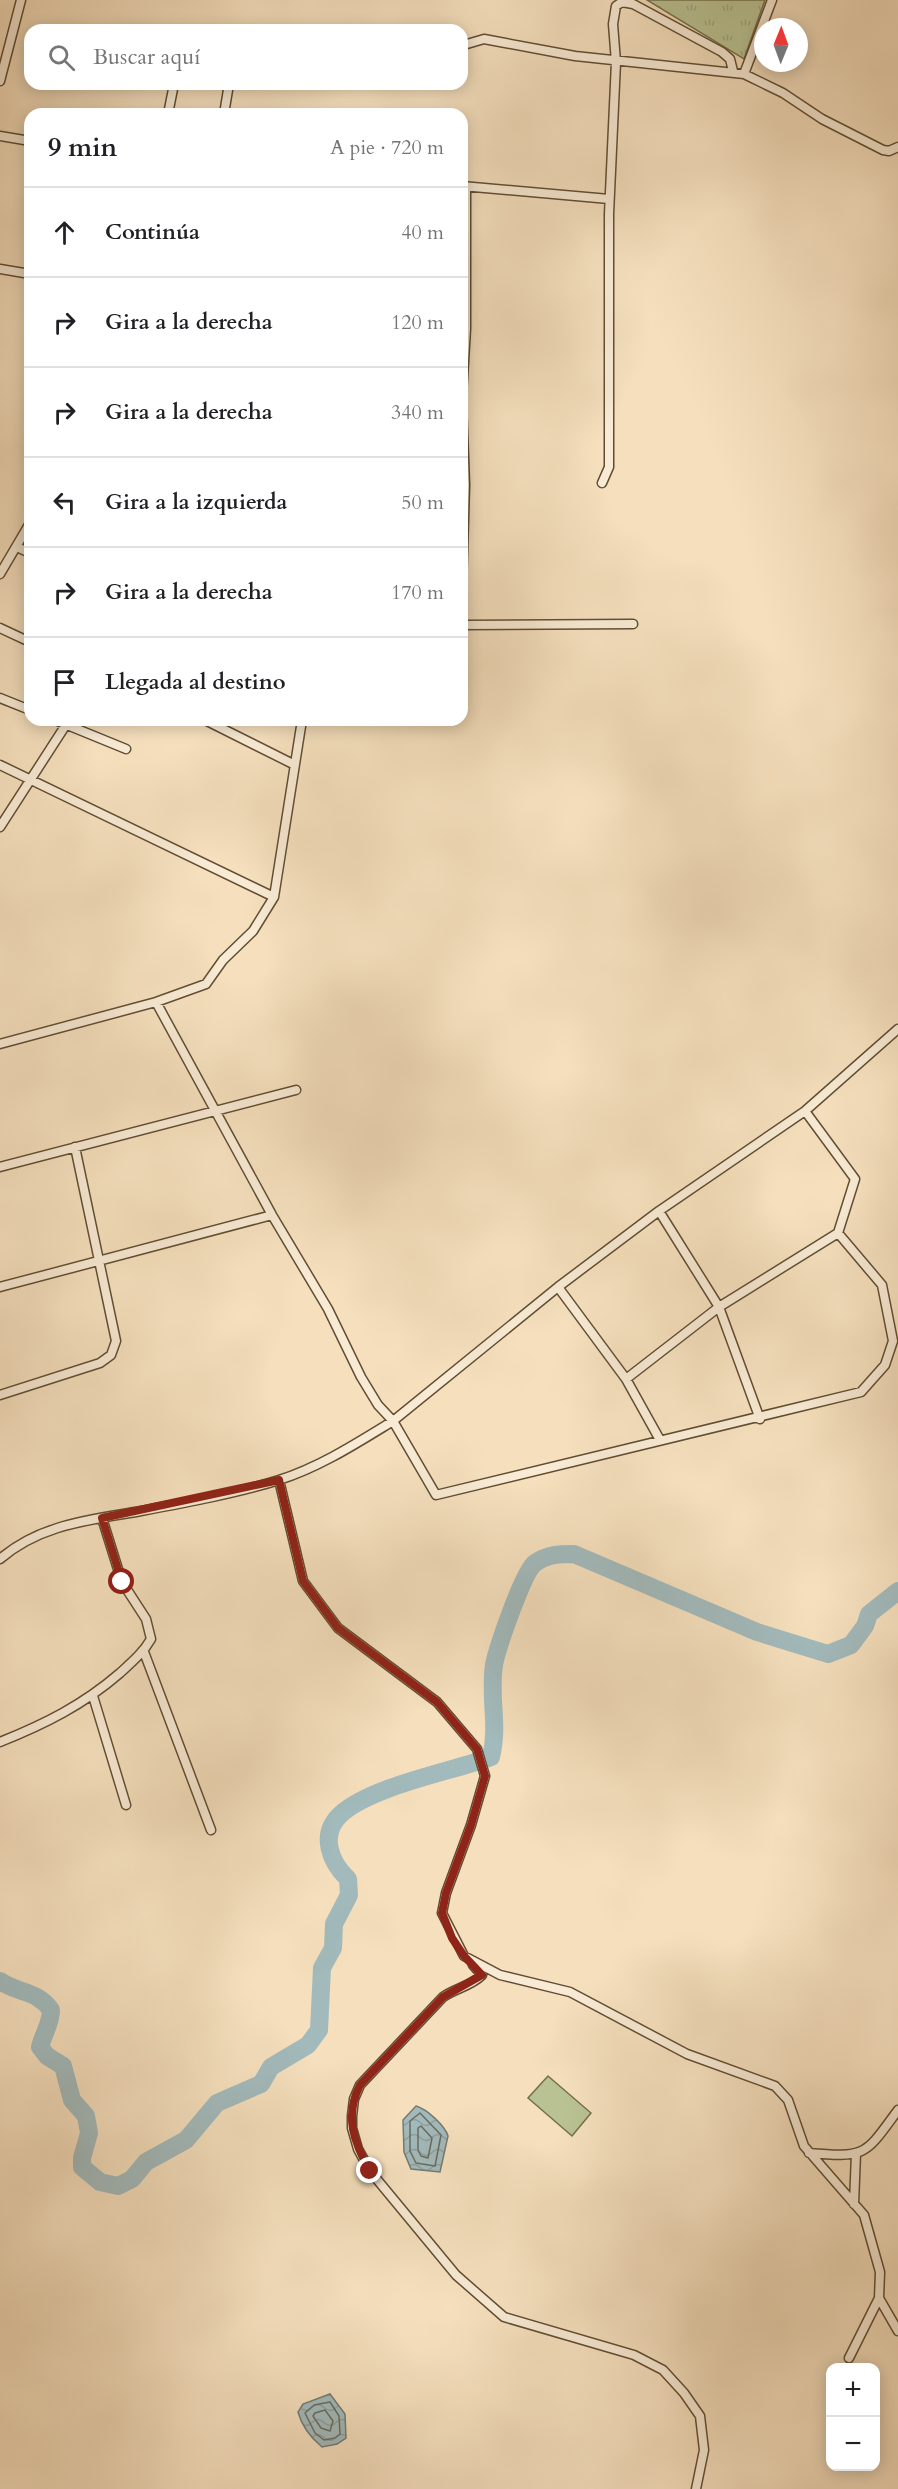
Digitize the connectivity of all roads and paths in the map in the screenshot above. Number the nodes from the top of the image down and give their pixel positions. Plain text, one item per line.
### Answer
1 (21, 0) edge
2 (772, 0) edge
3 (468, 44) edge
4 (616, 62) junction
5 (733, 71) junction
6 (744, 74) junction
7 (0, 81) edge
8 (173, 90) edge
9 (228, 90) edge
10 (169, 108) edge
11 (225, 108) edge
12 (0, 136) edge
13 (24, 140) edge
14 (898, 147) edge
15 (468, 187) edge
16 (609, 199) junction
17 (0, 269) edge
18 (24, 273) edge
19 (602, 483) dead end
20 (24, 534) edge
21 (17, 547) junction
22 (24, 550) edge
23 (0, 574) edge
24 (633, 624) dead end
25 (468, 626) edge
26 (0, 628) edge
27 (24, 639) edge
28 (0, 698) edge
29 (24, 708) edge
30 (65, 726) edge
31 (77, 726) edge
32 (217, 726) edge
33 (301, 726) edge
34 (126, 749) dead end
35 (293, 764) junction
36 (0, 765) edge
37 (31, 780) junction
38 (0, 827) edge
39 (274, 897) junction
40 (156, 1002) junction
41 (898, 1029) edge
42 (0, 1044) edge
43 (296, 1090) dead end
44 (805, 1110) junction
45 (215, 1111) junction
46 (75, 1147) junction
47 (0, 1167) edge
48 (659, 1211) junction
49 (272, 1215) junction
50 (838, 1233) junction
51 (97, 1261) junction
52 (0, 1287) edge
53 (558, 1287) junction
54 (719, 1307) junction
55 (626, 1379) junction
56 (0, 1395) edge
57 (760, 1419) junction
58 (393, 1421) junction
59 (660, 1440) junction
60 (279, 1480) junction
61 (102, 1518) junction
62 (0, 1559) edge
63 (144, 1652) junction
64 (93, 1696) junction
65 (0, 1742) edge
66 (126, 1806) dead end
67 (211, 1830) dead end
68 (464, 1956) junction
69 (898, 2110) edge
70 (809, 2153) junction
71 (856, 2153) junction
72 (854, 2204) junction
73 (879, 2298) junction
74 (898, 2331) edge
75 (849, 2358) dead end
76 (696, 2489) edge

1 - 7 street
2 - 6 street
3 - 4 street
4 - 5 street
4 - 5 street
4 - 16 street
5 - 6 street
6 - 14 street
8 - 10 street
9 - 11 street
12 - 13 street
15 - 16 street
16 - 19 street
17 - 18 street
20 - 21 street
21 - 22 street
21 - 23 street
24 - 25 street
26 - 27 street
28 - 29 street
30 - 37 street
31 - 34 street
32 - 35 street
33 - 35 street
35 - 39 street
36 - 37 street
37 - 38 street
37 - 39 street
39 - 40 street
40 - 42 street
40 - 45 street
41 - 44 street
43 - 45 street
44 - 48 street
44 - 50 street
45 - 46 street
45 - 49 street
46 - 47 street
46 - 51 street
48 - 53 street
48 - 54 street
49 - 51 street
49 - 58 street
50 - 54 street
50 - 57 street
51 - 52 street
51 - 56 street
53 - 55 street
53 - 58 street
54 - 55 street
54 - 57 street
55 - 59 street
57 - 59 street
58 - 59 street
58 - 60 street
60 - 61 street
60 - 68 street
61 - 62 street
61 - 63 street
63 - 64 street
63 - 67 street
64 - 65 street
64 - 66 street
68 - 70 street
68 - 76 street
69 - 71 street
70 - 71 street
70 - 72 street
71 - 72 street
72 - 73 street
73 - 74 street
73 - 75 street

